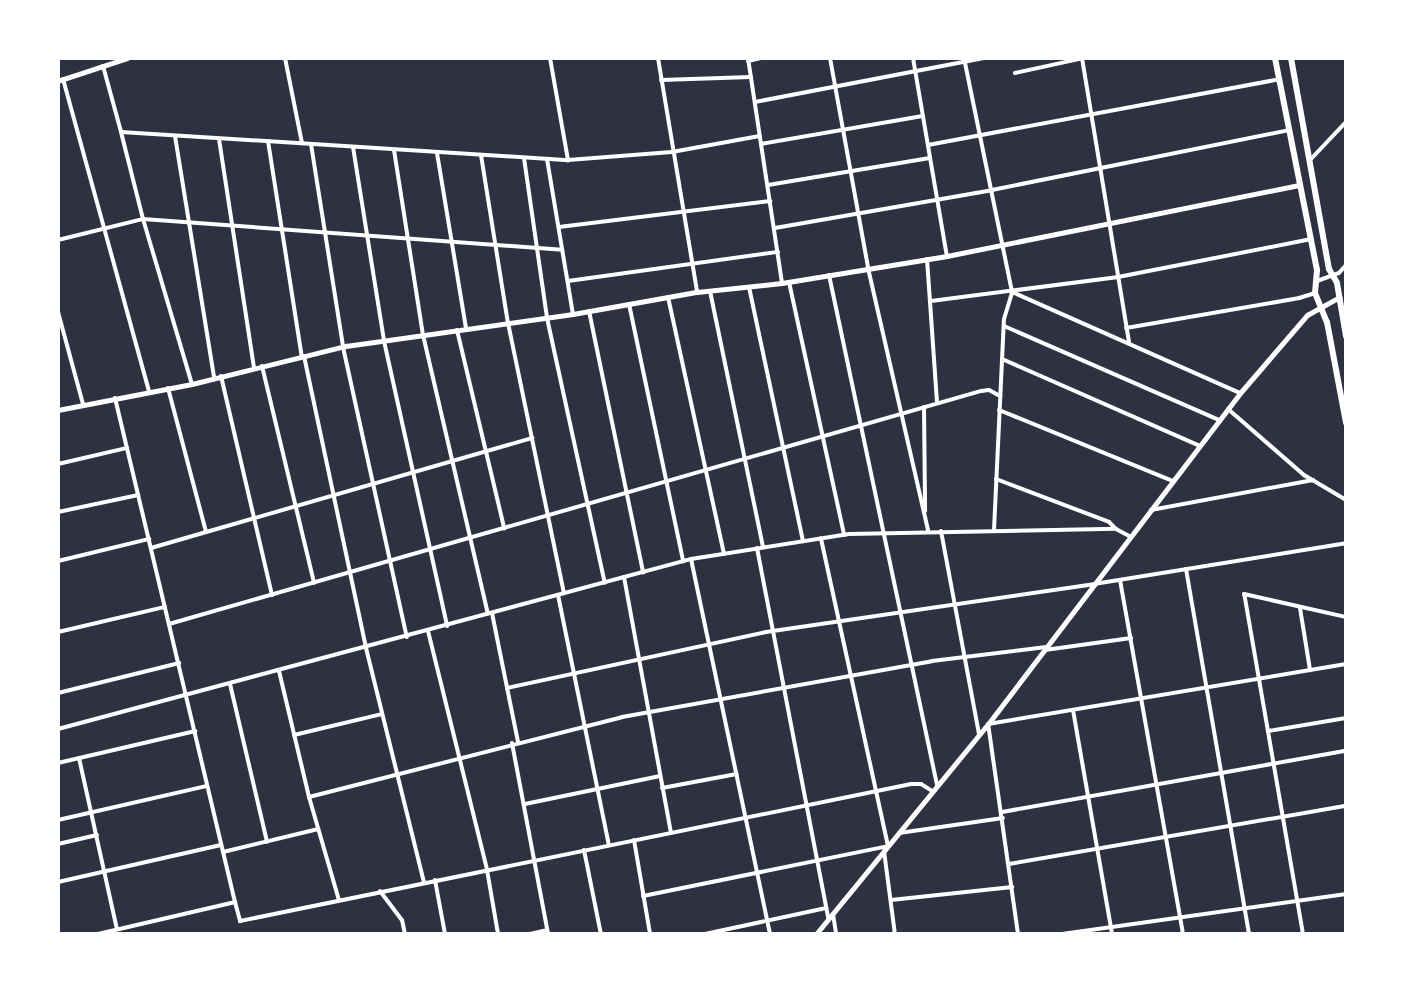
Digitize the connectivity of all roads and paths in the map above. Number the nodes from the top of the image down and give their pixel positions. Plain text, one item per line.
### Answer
1 (127, 58) edge
2 (285, 58) edge
3 (550, 58) edge
4 (658, 58) edge
5 (761, 58) edge
6 (830, 58) edge
7 (913, 58) edge
8 (984, 58) edge
9 (1275, 58) edge
10 (1291, 58) edge
11 (1082, 59) edge
12 (748, 60) edge
13 (964, 61) edge
14 (103, 66) junction
15 (915, 72) junction
16 (1015, 73) dead end
17 (751, 77) junction
18 (1279, 79) junction
19 (61, 80) edge
20 (661, 80) junction
21 (836, 86) junction
22 (755, 102) junction
23 (923, 116) junction
24 (1090, 116) junction
25 (1346, 122) edge
26 (843, 130) junction
27 (1289, 130) junction
28 (121, 132) junction
29 (175, 136) junction
30 (760, 136) junction
31 (981, 136) junction
32 (219, 139) junction
33 (268, 141) junction
34 (302, 143) junction
35 (310, 144) junction
36 (761, 144) junction
37 (928, 146) junction
38 (353, 147) junction
39 (394, 150) junction
40 (672, 152) junction
41 (437, 153) junction
42 (481, 155) junction
43 (524, 158) junction
44 (930, 158) junction
45 (547, 159) junction
46 (1311, 159) junction
47 (568, 160) junction
48 (1100, 168) junction
49 (850, 170) junction
50 (768, 185) junction
51 (1300, 185) junction
52 (992, 190) junction
53 (936, 200) junction
54 (770, 201) junction
55 (682, 212) junction
56 (857, 214) junction
57 (143, 219) junction
58 (1109, 222) junction
59 (189, 223) junction
60 (234, 226) junction
61 (559, 227) junction
62 (103, 228) junction
63 (775, 228) junction
64 (283, 230) junction
65 (324, 232) junction
66 (366, 236) junction
67 (409, 239) junction
68 (1311, 239) junction
69 (58, 240) edge
70 (452, 242) junction
71 (496, 245) junction
72 (1003, 246) junction
73 (538, 248) junction
74 (562, 250) junction
75 (778, 252) junction
76 (947, 256) junction
77 (927, 259) junction
78 (692, 264) junction
79 (1346, 265) edge
80 (868, 268) junction
81 (829, 275) junction
82 (1332, 276) junction
83 (1118, 277) junction
84 (568, 281) junction
85 (1317, 281) junction
86 (789, 282) junction
87 (782, 283) junction
88 (749, 287) junction
89 (710, 291) junction
90 (697, 292) junction
91 (1012, 292) junction
92 (1315, 293) junction
93 (668, 297) junction
94 (1339, 297) junction
95 (930, 301) junction
96 (629, 304) junction
97 (1321, 306) junction
98 (589, 311) junction
99 (58, 312) edge
100 (573, 314) junction
101 (547, 318) junction
102 (508, 323) junction
103 (1004, 326) junction
104 (1126, 328) junction
105 (466, 329) junction
106 (457, 330) junction
107 (423, 335) junction
108 (1345, 335) edge
109 (384, 341) junction
110 (1129, 343) junction
111 (343, 347) junction
112 (303, 356) junction
113 (1002, 359) junction
114 (262, 366) junction
115 (254, 368) junction
116 (221, 376) junction
117 (214, 378) junction
118 (192, 384) junction
119 (168, 388) junction
120 (149, 391) junction
121 (1240, 393) junction
122 (1000, 396) junction
123 (115, 398) junction
124 (937, 403) junction
125 (83, 404) junction
126 (924, 407) junction
127 (1228, 409) junction
128 (58, 410) edge
129 (999, 410) junction
130 (900, 414) junction
131 (1220, 420) junction
132 (1346, 423) edge
133 (861, 425) junction
134 (822, 436) junction
135 (532, 438) junction
136 (1200, 446) junction
137 (783, 447) junction
138 (127, 448) junction
139 (486, 451) junction
140 (745, 458) junction
141 (453, 461) junction
142 (58, 464) edge
143 (705, 470) junction
144 (412, 472) junction
145 (996, 479) junction
146 (1313, 480) junction
147 (666, 481) junction
148 (1173, 481) junction
149 (373, 484) junction
150 (626, 493) junction
151 (138, 495) junction
152 (334, 495) junction
153 (1346, 500) edge
154 (588, 504) junction
155 (295, 506) junction
156 (1150, 510) junction
157 (58, 512) edge
158 (548, 515) junction
159 (254, 518) junction
160 (925, 518) junction
161 (504, 528) junction
162 (1116, 529) junction
163 (994, 530) junction
164 (928, 531) junction
165 (940, 531) junction
166 (206, 532) junction
167 (884, 533) junction
168 (844, 535) junction
169 (1131, 537) junction
170 (470, 538) junction
171 (821, 538) junction
172 (149, 539) junction
173 (803, 541) junction
174 (1346, 543) edge
175 (763, 547) junction
176 (151, 548) junction
177 (757, 548) junction
178 (430, 549) junction
179 (724, 554) junction
180 (691, 559) junction
181 (58, 561) edge
182 (390, 561) junction
183 (683, 561) junction
184 (1186, 569) junction
185 (350, 572) junction
186 (643, 572) junction
187 (624, 578) junction
188 (1120, 580) junction
189 (314, 583) junction
190 (605, 583) junction
191 (1094, 584) junction
192 (564, 594) junction
193 (272, 595) junction
194 (558, 595) junction
195 (954, 604) junction
196 (165, 607) junction
197 (1300, 608) junction
198 (901, 612) junction
199 (490, 614) junction
200 (1346, 617) edge
201 (839, 621) junction
202 (170, 624) junction
203 (447, 626) junction
204 (428, 631) junction
205 (772, 631) junction
206 (58, 632) edge
207 (407, 636) junction
208 (1131, 638) junction
209 (709, 644) junction
210 (366, 648) junction
211 (1045, 648) junction
212 (965, 657) junction
213 (639, 659) junction
214 (178, 663) junction
215 (1346, 664) edge
216 (912, 665) junction
217 (1310, 670) junction
218 (279, 671) junction
219 (574, 674) junction
220 (851, 676) junction
221 (1258, 679) junction
222 (230, 684) junction
223 (507, 688) junction
224 (783, 688) junction
225 (1205, 688) junction
226 (58, 693) edge
227 (186, 696) junction
228 (1141, 698) junction
229 (721, 699) junction
230 (1073, 710) junction
231 (648, 712) junction
232 (382, 714) junction
233 (1346, 718) edge
234 (988, 724) junction
235 (584, 725) junction
236 (58, 729) edge
237 (195, 731) junction
238 (1268, 732) junction
239 (979, 734) junction
240 (294, 735) junction
241 (518, 742) junction
242 (512, 743) junction
243 (1346, 751) edge
244 (460, 757) junction
245 (79, 758) junction
246 (58, 763) edge
247 (1273, 764) junction
248 (1221, 773) junction
249 (397, 774) junction
250 (737, 774) junction
251 (660, 776) junction
252 (1156, 785) junction
253 (207, 786) junction
254 (938, 786) junction
255 (662, 788) junction
256 (597, 789) junction
257 (876, 791) junction
258 (933, 792) junction
259 (309, 797) junction
260 (1088, 797) junction
261 (525, 804) junction
262 (806, 805) junction
263 (1346, 807) edge
264 (92, 813) junction
265 (1002, 815) junction
266 (1283, 817) junction
267 (746, 818) junction
268 (58, 820) edge
269 (1230, 826) junction
270 (318, 830) junction
271 (671, 833) junction
272 (898, 833) junction
273 (97, 836) junction
274 (1166, 837) junction
275 (634, 840) junction
276 (267, 842) junction
277 (58, 844) edge
278 (221, 845) junction
279 (609, 845) junction
280 (886, 848) junction
281 (1097, 849) junction
282 (584, 850) junction
283 (223, 852) junction
284 (534, 860) junction
285 (817, 860) junction
286 (1009, 864) junction
287 (487, 870) junction
288 (105, 872) junction
289 (757, 872) junction
290 (435, 880) junction
291 (58, 882) edge
292 (424, 883) junction
293 (1012, 887) junction
294 (380, 891) junction
295 (1346, 894) edge
296 (643, 896) junction
297 (339, 900) junction
298 (891, 900) junction
299 (1297, 900) junction
300 (235, 902) junction
301 (826, 908) junction
302 (1245, 908) junction
303 (833, 913) junction
304 (1180, 917) junction
305 (828, 919) junction
306 (767, 920) junction
307 (1111, 927) junction
308 (117, 929) junction
309 (547, 932) edge
310 (98, 933) edge
311 (405, 933) edge
312 (445, 933) edge
313 (498, 933) edge
314 (530, 933) edge
315 (600, 933) edge
316 (650, 933) edge
317 (705, 933) edge
318 (770, 933) edge
319 (816, 933) edge
320 (836, 933) edge
321 (895, 933) edge
322 (1018, 933) edge
323 (1062, 933) edge
324 (1112, 933) edge
325 (1183, 933) edge
326 (1249, 933) edge
327 (1303, 933) edge

1 - 14 street
2 - 34 street
3 - 47 street
4 - 20 street
5 - 12 street
6 - 21 street
7 - 15 street
8 - 13 street
9 - 18 highway
10 - 46 highway
11 - 16 street
11 - 24 street
12 - 17 street
13 - 15 street
13 - 31 street
14 - 19 street
14 - 28 street
15 - 21 street
15 - 23 street
17 - 20 street
17 - 22 street
18 - 24 street
18 - 27 highway
19 - 62 street
20 - 40 street
21 - 22 street
21 - 26 street
22 - 30 street
23 - 26 street
23 - 37 street
24 - 31 street
24 - 48 street
25 - 46 street
26 - 36 street
26 - 49 street
27 - 48 street
27 - 51 highway
28 - 29 street
28 - 57 street
29 - 32 street
29 - 59 street
30 - 36 street
30 - 40 street
31 - 37 street
31 - 52 street
32 - 33 street
32 - 60 street
33 - 34 street
33 - 64 street
34 - 35 street
35 - 38 street
35 - 65 street
36 - 50 street
37 - 44 street
38 - 39 street
38 - 66 street
39 - 41 street
39 - 67 street
40 - 47 street
40 - 55 street
41 - 42 street
41 - 70 street
42 - 43 street
42 - 71 street
43 - 45 street
43 - 73 street
44 - 49 street
44 - 53 street
45 - 47 street
45 - 61 street
46 - 82 highway
48 - 52 street
48 - 58 street
49 - 50 street
49 - 56 street
50 - 54 street
51 - 58 street
51 - 68 highway
52 - 53 street
52 - 72 street
53 - 56 street
53 - 76 street
54 - 55 street
54 - 63 street
55 - 61 street
55 - 78 street
56 - 63 street
56 - 80 street
57 - 59 street
57 - 62 street
57 - 118 street
58 - 72 street
58 - 83 street
59 - 60 street
59 - 117 street
60 - 64 street
60 - 115 street
61 - 74 street
62 - 69 street
62 - 120 street
63 - 75 street
64 - 65 street
64 - 112 street
65 - 66 street
65 - 111 street
66 - 67 street
66 - 109 street
67 - 70 street
67 - 107 street
68 - 83 street
68 - 85 highway
70 - 71 street
70 - 105 street
71 - 73 street
71 - 102 street
72 - 76 street
72 - 91 street
73 - 74 street
73 - 101 street
74 - 84 street
75 - 78 street
75 - 87 street
76 - 77 street
77 - 80 street
77 - 95 street
78 - 84 street
78 - 90 street
79 - 82 street
80 - 81 street
80 - 130 street
81 - 86 street
81 - 133 street
82 - 85 street
82 - 94 highway
83 - 91 street
83 - 104 street
84 - 100 street
85 - 92 highway
86 - 87 street
86 - 134 street
87 - 88 street
88 - 89 street
88 - 137 street
89 - 90 street
89 - 140 street
90 - 93 street
91 - 95 street
91 - 103 street
91 - 110 street
92 - 97 highway
92 - 104 street
93 - 96 street
93 - 143 street
94 - 97 main road
94 - 108 highway
95 - 124 street
96 - 98 street
96 - 147 street
97 - 121 main road
97 - 132 highway
98 - 100 street
98 - 150 street
99 - 125 street
100 - 101 street
101 - 102 street
101 - 154 street
102 - 105 street
102 - 135 street
103 - 113 street
103 - 131 street
104 - 110 street
105 - 106 street
106 - 107 street
106 - 139 street
107 - 109 street
107 - 141 street
109 - 111 street
109 - 144 street
110 - 121 street
111 - 112 street
111 - 149 street
112 - 114 street
112 - 152 street
113 - 122 street
113 - 136 street
114 - 115 street
114 - 155 street
115 - 116 street
116 - 117 street
116 - 159 street
117 - 118 street
118 - 119 street
119 - 120 street
119 - 166 street
120 - 123 street
121 - 127 main road
122 - 124 street
122 - 129 street
123 - 125 street
123 - 138 street
124 - 126 street
125 - 128 street
126 - 130 street
126 - 160 street
127 - 131 main road
127 - 146 street
129 - 145 street
129 - 148 street
130 - 133 street
130 - 160 street
131 - 136 main road
133 - 134 street
133 - 167 street
134 - 137 street
134 - 168 street
135 - 139 street
135 - 158 street
136 - 148 main road
137 - 140 street
137 - 173 street
138 - 142 street
138 - 151 street
139 - 141 street
139 - 161 street
140 - 143 street
140 - 175 street
141 - 144 street
141 - 170 street
143 - 147 street
143 - 179 street
144 - 149 street
144 - 178 street
145 - 162 street
145 - 163 street
146 - 153 street
146 - 156 street
147 - 150 street
147 - 183 street
148 - 156 main road
149 - 152 street
149 - 182 street
150 - 154 street
150 - 186 street
151 - 157 street
151 - 172 street
152 - 155 street
152 - 185 street
154 - 158 street
154 - 190 street
155 - 159 street
155 - 189 street
156 - 169 main road
158 - 161 street
158 - 192 street
159 - 166 street
159 - 193 street
160 - 164 street
161 - 170 street
162 - 163 street
162 - 169 street
163 - 165 street
164 - 165 street
164 - 167 street
165 - 195 street
166 - 176 street
167 - 168 street
167 - 198 street
168 - 171 street
169 - 191 main road
170 - 178 street
170 - 199 street
171 - 173 street
171 - 201 street
172 - 176 street
172 - 181 street
173 - 175 street
174 - 184 street
175 - 177 street
176 - 196 street
177 - 179 street
177 - 205 street
178 - 182 street
178 - 203 street
179 - 180 street
180 - 183 street
180 - 209 street
182 - 185 street
182 - 207 street
183 - 186 street
184 - 188 street
184 - 225 street
185 - 189 street
185 - 210 street
186 - 187 street
187 - 190 street
187 - 213 street
188 - 191 street
188 - 208 street
189 - 193 street
190 - 192 street
191 - 195 street
191 - 211 main road
192 - 194 street
193 - 202 street
194 - 199 street
194 - 219 street
195 - 198 street
195 - 212 street
196 - 202 street
196 - 206 street
197 - 200 street
197 - 217 street
197 - 221 street
198 - 201 street
198 - 216 street
199 - 203 street
199 - 223 street
201 - 205 street
201 - 220 street
202 - 214 street
203 - 204 street
204 - 207 street
204 - 244 street
205 - 209 street
205 - 224 street
207 - 210 street
208 - 211 street
208 - 228 street
209 - 213 street
209 - 229 street
210 - 218 street
210 - 232 street
211 - 212 street
211 - 234 main road
212 - 216 street
212 - 239 street
213 - 219 street
213 - 231 street
214 - 226 street
214 - 227 street
215 - 217 street
216 - 220 street
216 - 254 street
217 - 221 street
218 - 222 street
218 - 240 street
219 - 223 street
219 - 235 street
220 - 224 street
220 - 257 street
221 - 225 street
221 - 238 street
222 - 227 street
222 - 276 street
223 - 241 street
224 - 229 street
224 - 262 street
225 - 228 street
225 - 248 street
227 - 236 street
227 - 237 street
228 - 230 street
228 - 252 street
229 - 231 street
229 - 250 street
230 - 234 street
230 - 260 street
231 - 235 street
231 - 251 street
232 - 240 street
232 - 249 street
233 - 238 street
234 - 239 main road
234 - 265 street
235 - 241 street
235 - 256 street
237 - 245 street
237 - 253 street
238 - 247 street
239 - 254 main road
240 - 259 street
241 - 242 street
242 - 244 street
242 - 261 street
243 - 247 street
244 - 249 street
244 - 287 street
245 - 246 street
245 - 264 street
247 - 248 street
247 - 266 street
248 - 252 street
248 - 269 street
249 - 259 street
249 - 292 street
250 - 255 street
250 - 267 street
251 - 255 street
251 - 256 street
252 - 260 street
252 - 274 street
253 - 264 street
253 - 278 street
254 - 258 main road
255 - 271 street
256 - 261 street
256 - 279 street
257 - 258 street
257 - 262 street
257 - 280 street
258 - 272 main road
259 - 270 street
260 - 265 street
260 - 281 street
261 - 284 street
262 - 267 street
262 - 285 street
263 - 266 street
264 - 268 street
264 - 273 street
265 - 272 street
265 - 286 street
266 - 269 street
266 - 299 street
267 - 271 street
267 - 289 street
269 - 274 street
269 - 302 street
270 - 276 street
270 - 297 street
271 - 275 street
272 - 280 main road
273 - 277 street
273 - 288 street
274 - 281 street
274 - 304 street
275 - 279 street
275 - 296 street
276 - 283 street
278 - 283 street
278 - 288 street
279 - 282 street
280 - 285 street
280 - 298 street
280 - 303 main road
281 - 286 street
281 - 307 street
282 - 284 street
282 - 315 street
283 - 300 street
284 - 287 street
284 - 309 street
285 - 289 street
285 - 301 street
286 - 293 street
287 - 290 street
287 - 313 street
288 - 291 street
288 - 308 street
289 - 296 street
289 - 306 street
290 - 292 street
290 - 312 street
292 - 294 street
293 - 298 street
293 - 322 street
294 - 297 street
294 - 311 street
295 - 299 street
296 - 316 street
297 - 300 street
298 - 321 street
299 - 302 street
299 - 327 street
300 - 308 street
301 - 305 street
301 - 306 street
302 - 304 street
302 - 326 street
303 - 305 main road
303 - 320 street
304 - 307 street
304 - 325 street
305 - 319 main road
306 - 317 street
306 - 318 street
307 - 323 street
307 - 324 street
308 - 310 street
309 - 314 street

